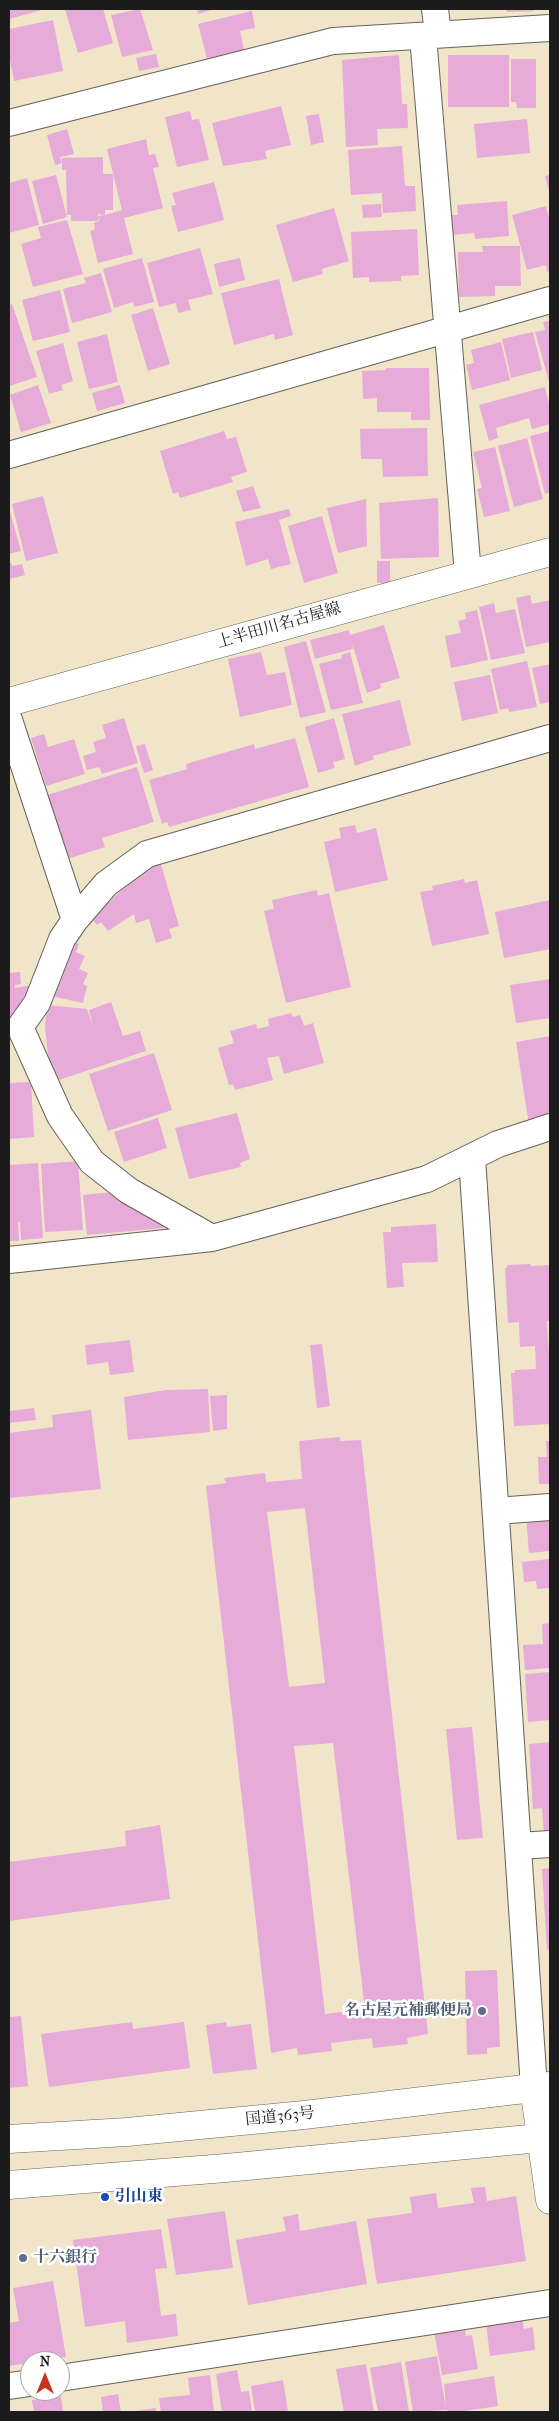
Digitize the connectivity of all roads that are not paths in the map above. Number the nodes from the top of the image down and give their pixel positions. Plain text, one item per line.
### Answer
1 (436, 9) edge
2 (550, 28) edge
3 (430, 35) junction
4 (9, 123) edge
5 (550, 300) edge
6 (447, 328) junction
7 (9, 455) edge
8 (550, 552) edge
9 (468, 574) junction
10 (9, 702) edge
11 (9, 720) edge
12 (550, 738) edge
13 (75, 920) junction
14 (14, 1030) edge
15 (550, 1127) edge
16 (472, 1158) junction
17 (212, 1238) junction
18 (9, 1260) edge
19 (550, 1506) edge
20 (496, 1511) junction
21 (550, 1844) edge
22 (518, 1846) junction
23 (542, 2087) edge
24 (546, 2137) edge
25 (9, 2140) edge
26 (9, 2185) edge
27 (550, 2200) edge
28 (550, 2304) edge
29 (70, 2376) edge

1 - 3 street
2 - 3 street
3 - 4 street
3 - 6 street
5 - 6 street
6 - 7 street
6 - 9 street
8 - 9 main road, 上半田川名古屋線
9 - 10 main road, 上半田川名古屋線
11 - 13 street
12 - 13 street
13 - 14 street
14 - 17 street
15 - 16 street
16 - 17 street
16 - 20 street
17 - 18 street
19 - 20 street
20 - 22 street
21 - 22 street
22 - 23 street
23 - 24 main road
23 - 25 main road, 国道363号
24 - 26 main road
24 - 27 main road
28 - 29 street

